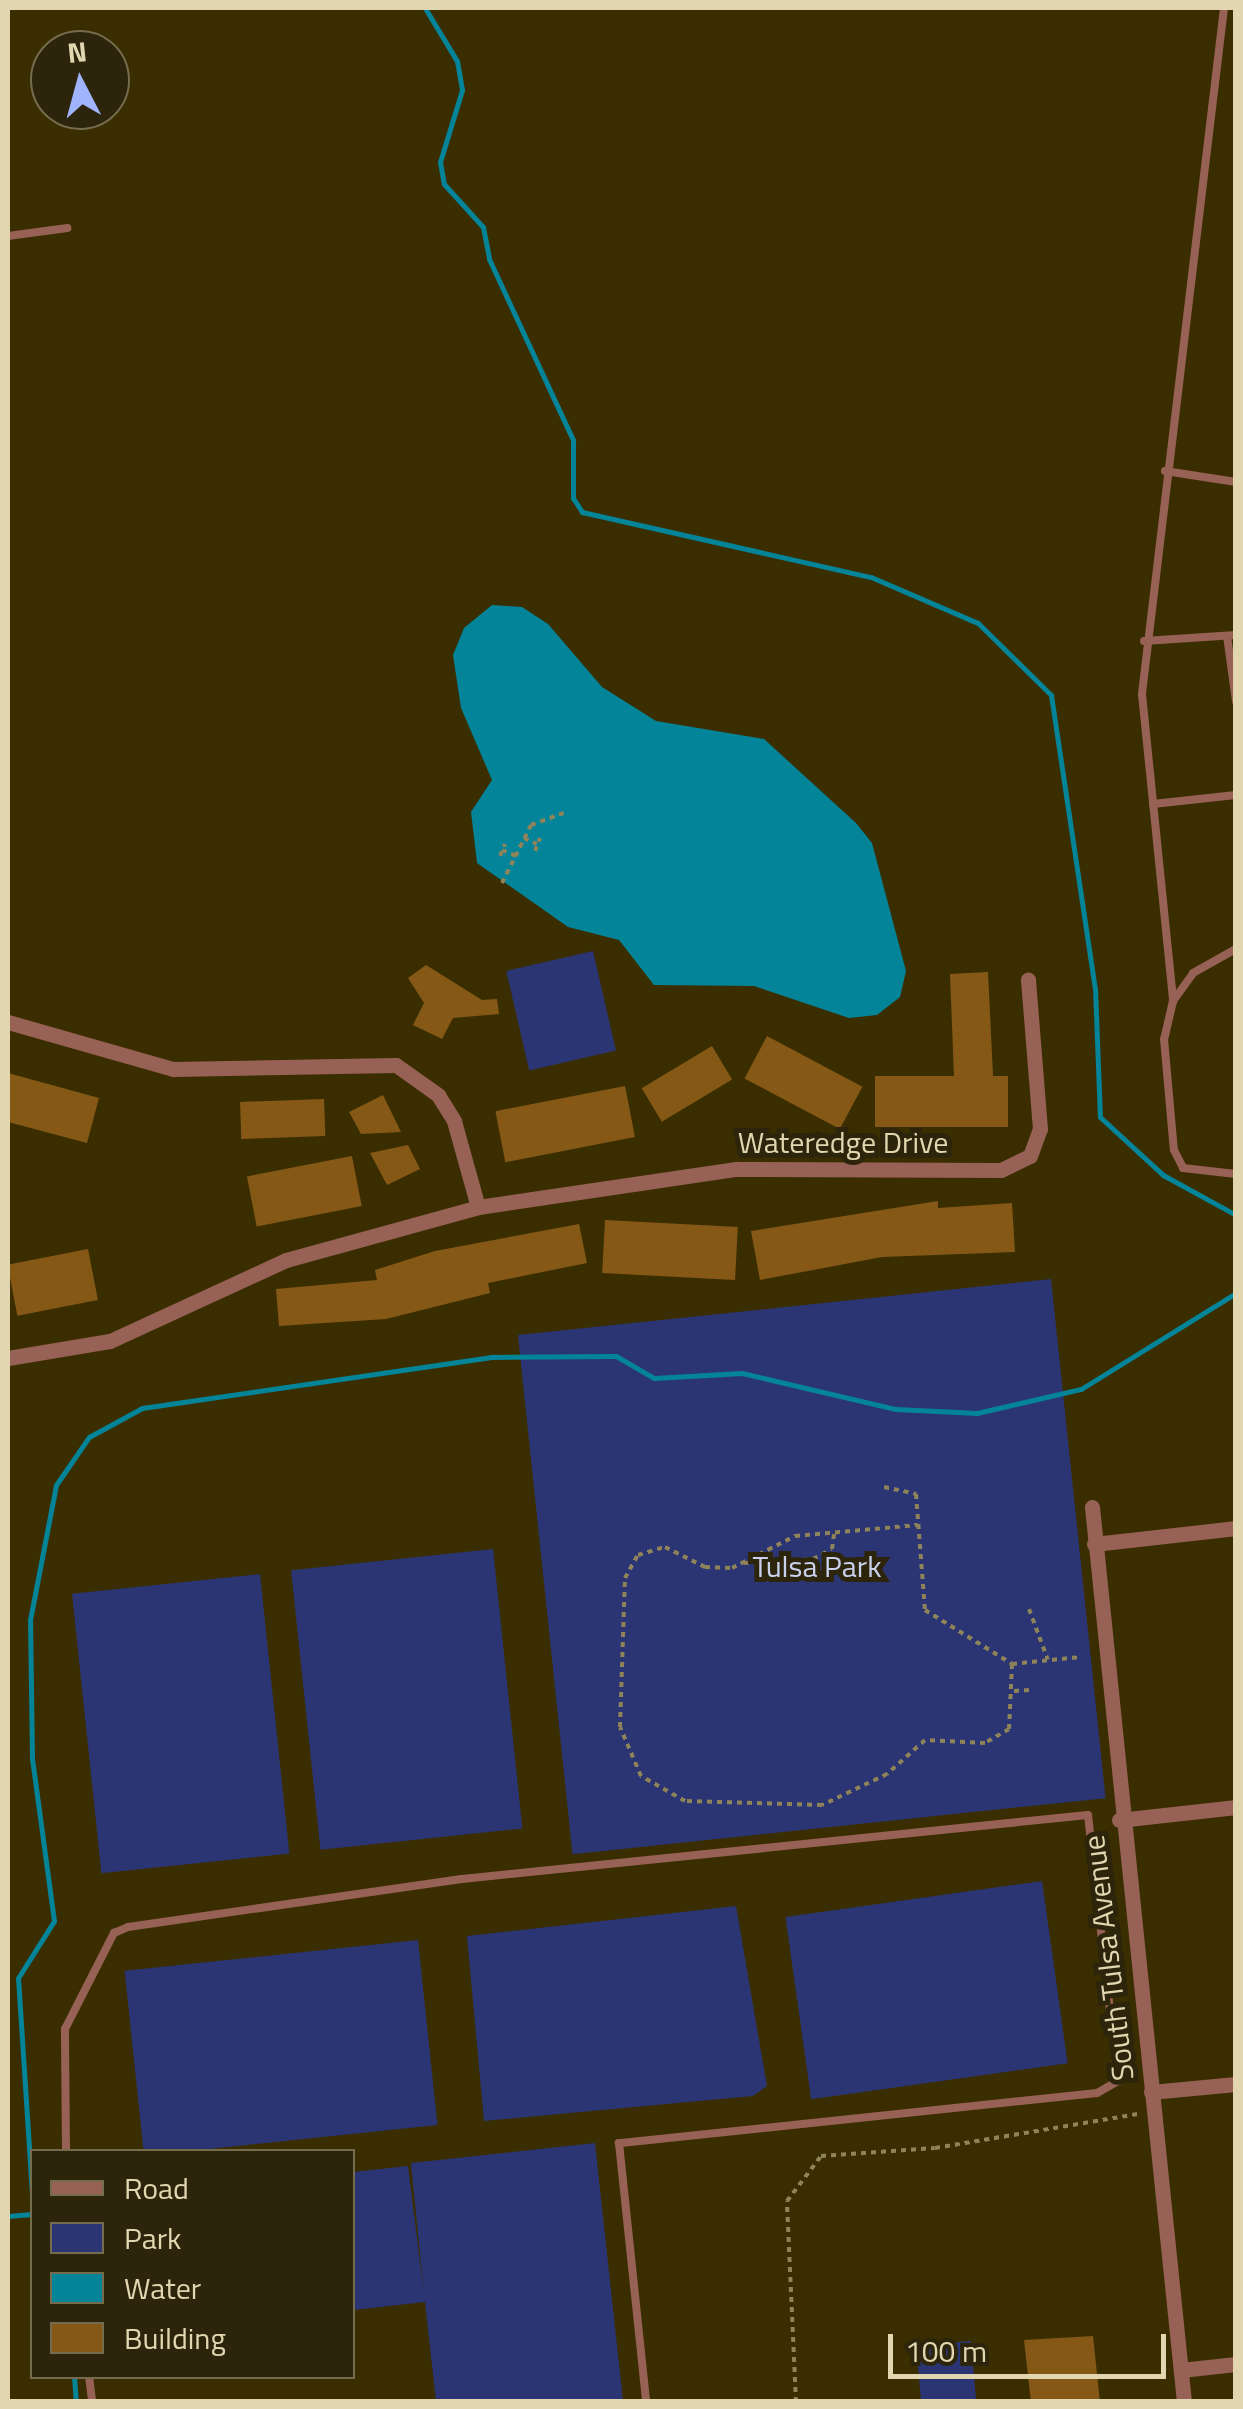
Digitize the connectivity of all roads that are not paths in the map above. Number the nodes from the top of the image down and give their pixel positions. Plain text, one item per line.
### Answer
1 (1224, 8) edge
2 (66, 228) dead end
3 (8, 236) edge
4 (1165, 471) junction
5 (1236, 482) edge
6 (1231, 636) edge
7 (1144, 640) junction
8 (1236, 701) edge
9 (1236, 795) edge
10 (1153, 804) junction
11 (1236, 948) edge
12 (1028, 979) dead end
13 (1173, 1001) junction
14 (8, 1022) edge
15 (1236, 1174) edge
16 (478, 1208) junction
17 (8, 1358) edge
18 (1092, 1507) dead end
19 (1236, 1528) edge
20 (1094, 1544) junction
21 (1236, 1807) edge
22 (1119, 1820) junction
23 (1236, 2084) edge
24 (1151, 2092) junction
25 (66, 2149) edge
26 (1236, 2364) edge
27 (1181, 2370) junction
28 (646, 2402) edge
29 (1184, 2402) edge

1 - 4 lane
2 - 3 lane
4 - 5 lane
4 - 7 lane
6 - 7 lane
6 - 8 lane
7 - 10 lane
9 - 10 lane
10 - 13 lane
11 - 13 lane
12 - 16 street, Wateredge Drive
13 - 15 lane
14 - 16 street
16 - 17 street, Wateredge Drive
18 - 20 street, South Tulsa Avenue
19 - 20 street
20 - 22 street, South Tulsa Avenue
21 - 22 street
22 - 24 street, South Tulsa Avenue
23 - 24 street
24 - 27 street, South Tulsa Avenue
25 - 28 lane
26 - 27 street
27 - 29 street, South Tulsa Avenue

